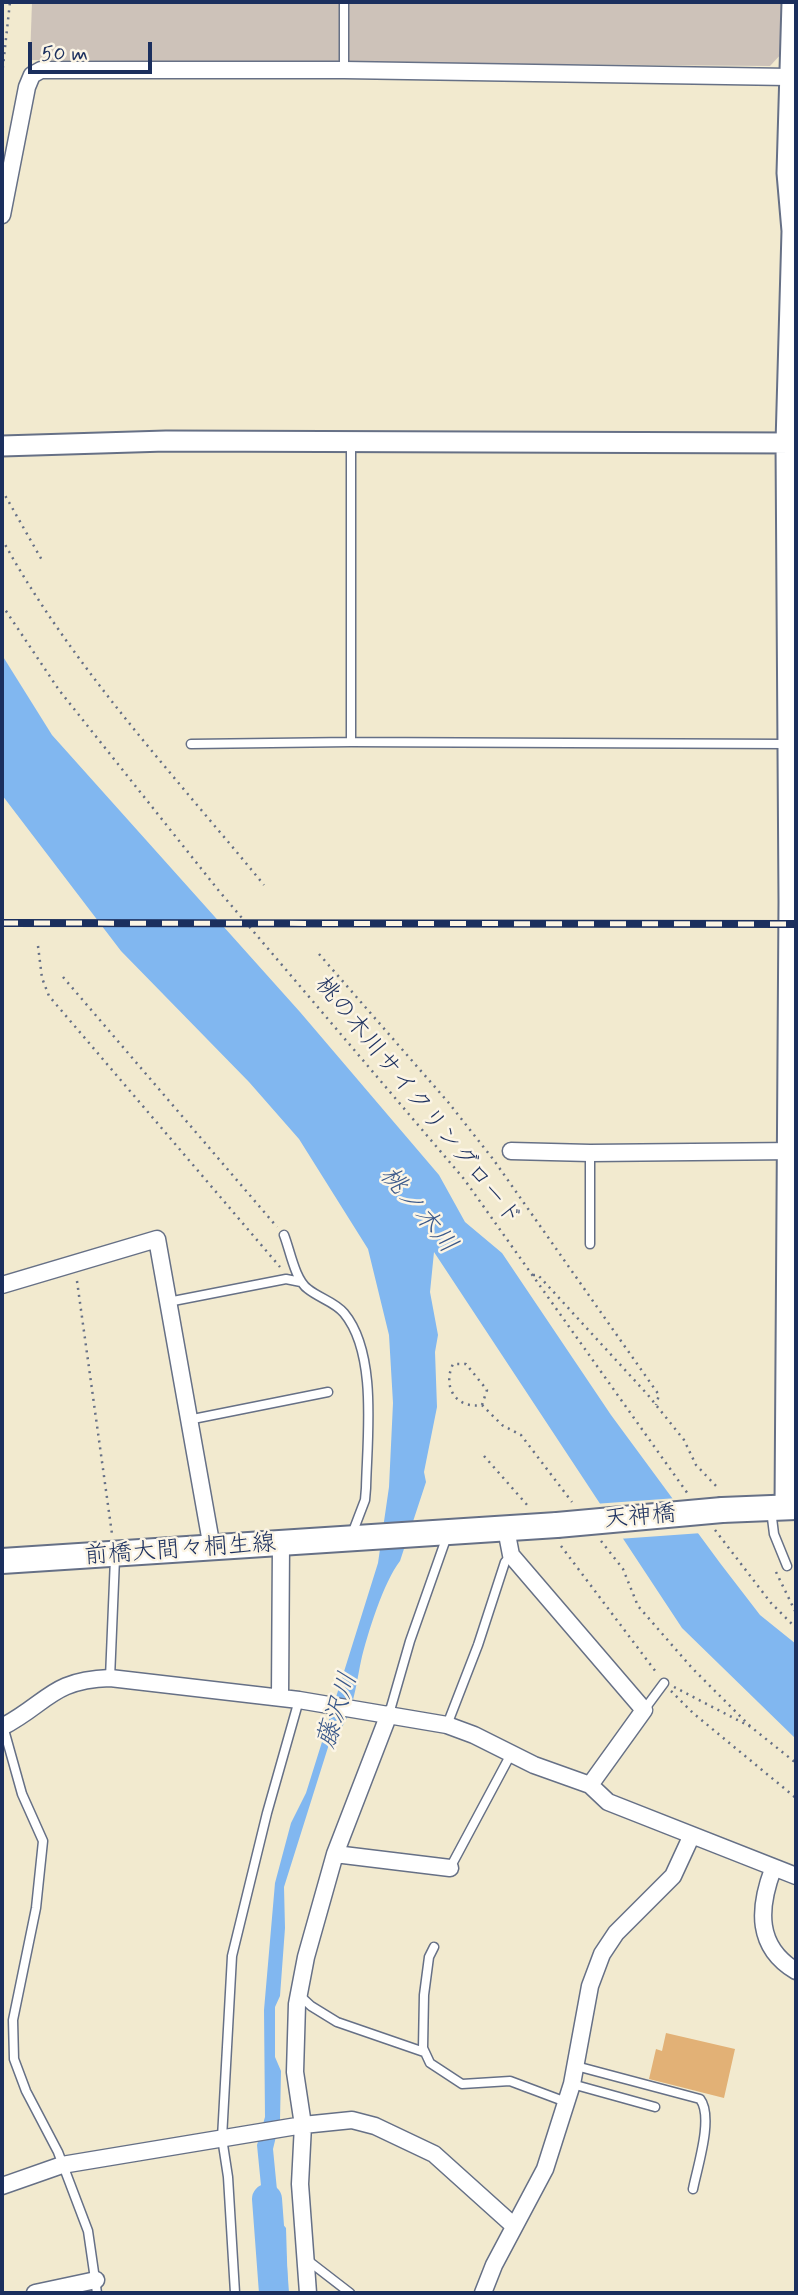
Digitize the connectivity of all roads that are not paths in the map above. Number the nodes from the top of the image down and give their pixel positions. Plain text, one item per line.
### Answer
1 (344, 2) edge
2 (792, 2) edge
3 (344, 70) junction
4 (793, 78) edge
5 (2, 215) edge
6 (351, 441) junction
7 (791, 443) edge
8 (2, 446) edge
9 (351, 742) junction
10 (191, 744) dead end
11 (788, 744) junction
12 (792, 902) edge
13 (792, 1032) edge
14 (511, 1150) dead end
15 (792, 1151) edge
16 (590, 1153) junction
17 (284, 1235) road end
18 (590, 1244) dead end
19 (301, 1282) junction
20 (2, 1285) edge
21 (168, 1301) junction
22 (328, 1392) dead end
23 (791, 1419) edge
24 (188, 1420) junction
25 (784, 1507) edge
26 (506, 1529) junction
27 (444, 1533) junction
28 (353, 1539) junction
29 (281, 1544) junction
30 (212, 1548) junction
31 (115, 1555) junction
32 (510, 1555) junction
33 (2, 1561) edge
34 (787, 1566) dead end
35 (110, 1678) junction
36 (664, 1683) road end
37 (280, 1697) junction
38 (305, 1701) junction
39 (646, 1705) junction
40 (386, 1714) junction
41 (447, 1725) junction
42 (2, 1727) edge
43 (512, 1752) junction
44 (590, 1784) junction
45 (691, 1837) junction
46 (335, 1854) junction
47 (450, 1868) joint
48 (773, 1869) junction
49 (796, 1875) edge
50 (434, 1947) dead end
51 (796, 1971) edge
52 (298, 1994) junction
53 (424, 2052) junction
54 (576, 2066) junction
55 (572, 2084) junction
56 (566, 2102) junction
57 (655, 2108) dead end
58 (299, 2126) junction
59 (227, 2137) junction
60 (62, 2165) junction
61 (2, 2186) edge
62 (693, 2189) dead end
63 (514, 2227) junction
64 (306, 2259) junction
65 (97, 2286) edge
66 (35, 2293) edge
67 (235, 2293) edge
68 (308, 2293) edge
69 (350, 2293) edge
70 (483, 2293) edge

1 - 3 lane
2 - 4 street
3 - 4 street
3 - 5 street
4 - 7 street
6 - 7 street
6 - 8 street
6 - 9 lane
7 - 11 street
9 - 10 lane
9 - 11 lane
11 - 12 street
12 - 13 street
13 - 15 street
14 - 16 street
15 - 16 street
15 - 23 street
16 - 18 lane
17 - 19 lane
19 - 21 lane
19 - 28 lane
20 - 21 street
21 - 24 street
22 - 24 lane
23 - 25 street
24 - 30 street
25 - 26 main road, 天神橋, bridge
25 - 34 lane
26 - 27 main road
26 - 32 street
27 - 28 main road, 前橋大間々桐生線
27 - 40 lane
28 - 29 main road, 前橋大間々桐生線
29 - 30 main road, 前橋大間々桐生線
29 - 37 street
30 - 31 main road, 前橋大間々桐生線
31 - 33 main road, 前橋大間々桐生線
31 - 35 lane
32 - 39 street
32 - 41 lane
35 - 37 street
35 - 42 street
36 - 39 lane
37 - 38 street
38 - 40 street
38 - 59 lane
39 - 44 street
40 - 41 street
40 - 46 street
41 - 43 street
42 - 60 lane
43 - 44 street
43 - 47 lane
44 - 45 street
45 - 48 street
45 - 54 street
46 - 47 street
46 - 52 street
48 - 49 street
48 - 51 street
50 - 53 lane
52 - 53 lane
52 - 58 street
53 - 56 lane
54 - 55 street
54 - 62 lane
55 - 56 street
55 - 57 lane
56 - 63 street
58 - 59 street
58 - 63 street
58 - 64 street
59 - 60 street
59 - 67 lane
60 - 61 street
60 - 65 lane
63 - 70 street
64 - 68 street
64 - 69 lane
65 - 66 street

